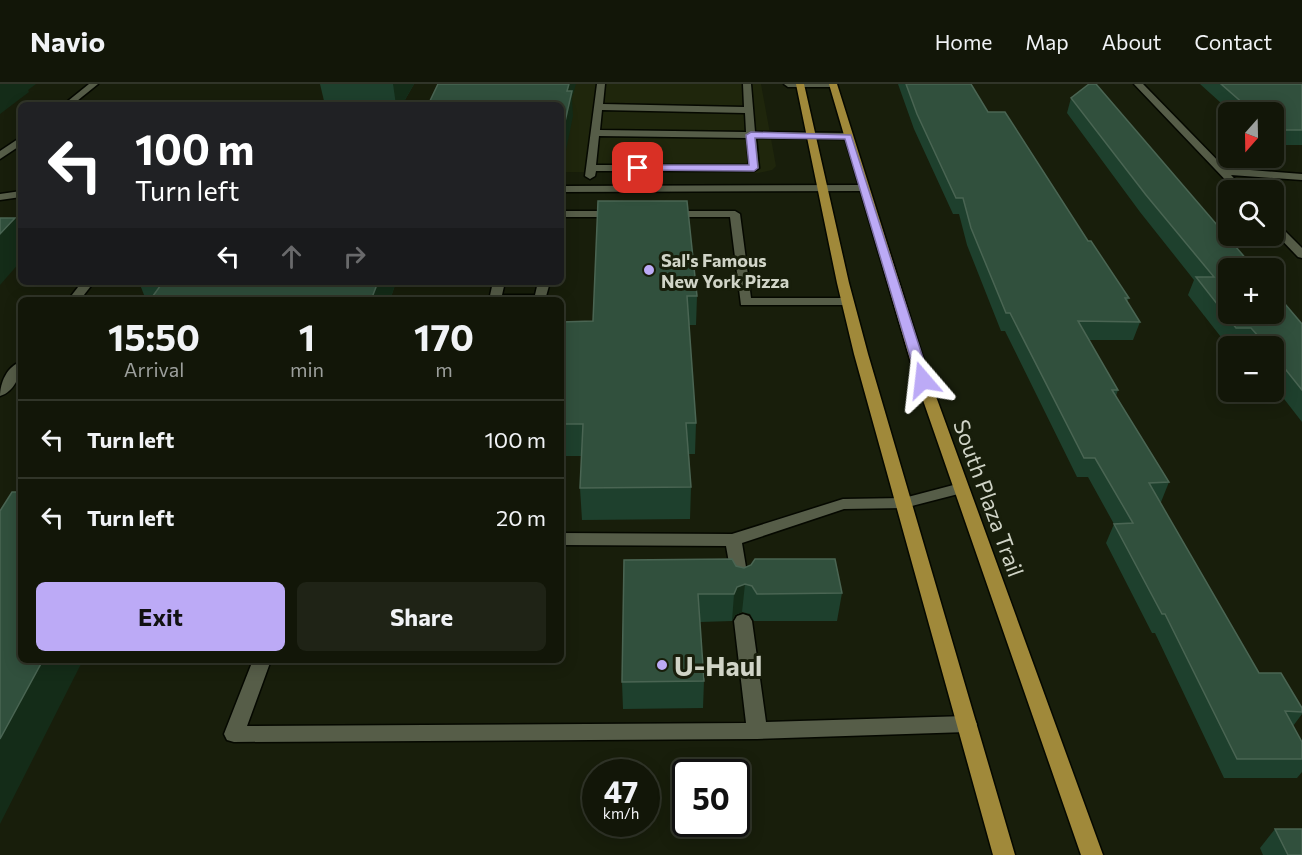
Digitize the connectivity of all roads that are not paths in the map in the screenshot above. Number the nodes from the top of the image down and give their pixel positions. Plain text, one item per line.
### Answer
1 (94, 84) edge
2 (601, 84) edge
3 (747, 84) edge
4 (788, 84) edge
5 (800, 84) edge
6 (833, 84) edge
7 (1138, 84) edge
8 (71, 102) edge
9 (599, 107) junction
10 (749, 110) junction
11 (595, 133) junction
12 (751, 135) junction
13 (811, 136) junction
14 (848, 136) junction
15 (18, 142) edge
16 (0, 156) edge
17 (591, 168) junction
18 (1221, 171) junction
19 (1302, 177) edge
20 (1230, 180) edge
21 (823, 188) junction
22 (863, 188) junction
23 (564, 189) edge
24 (588, 189) junction
25 (18, 194) edge
26 (0, 197) edge
27 (564, 214) edge
28 (630, 214) edge
29 (654, 214) edge
30 (1284, 236) edge
31 (1302, 255) edge
32 (86, 285) edge
33 (76, 297) edge
34 (847, 302) junction
35 (18, 370) edge
36 (0, 392) edge
37 (962, 488) junction
38 (904, 503) junction
39 (564, 539) edge
40 (733, 540) junction
41 (741, 586) edge
42 (743, 621) dead end
43 (261, 663) edge
44 (967, 724) junction
45 (757, 731) junction
46 (1005, 855) edge
47 (1092, 855) edge

1 - 8 street
2 - 9 street
3 - 10 street
4 - 5 street
5 - 6 street
5 - 13 main road
6 - 14 main road, South Plaza Trail
7 - 18 street
9 - 10 street
9 - 11 street
10 - 12 street
11 - 12 street
11 - 17 street
12 - 13 street
12 - 17 street
13 - 14 street
13 - 21 main road
14 - 22 main road, South Plaza Trail
15 - 16 street
17 - 24 street
18 - 19 street
18 - 20 street
21 - 22 street
21 - 24 street
21 - 34 main road
22 - 37 main road, South Plaza Trail
23 - 24 street
25 - 26 street
27 - 28 street
29 - 34 street
30 - 31 street
32 - 33 street
34 - 38 main road
35 - 36 street
37 - 38 street
37 - 47 main road, South Plaza Trail
38 - 40 street
38 - 44 main road
39 - 40 street
40 - 41 street
42 - 45 street
43 - 45 street
44 - 45 street
44 - 46 main road

